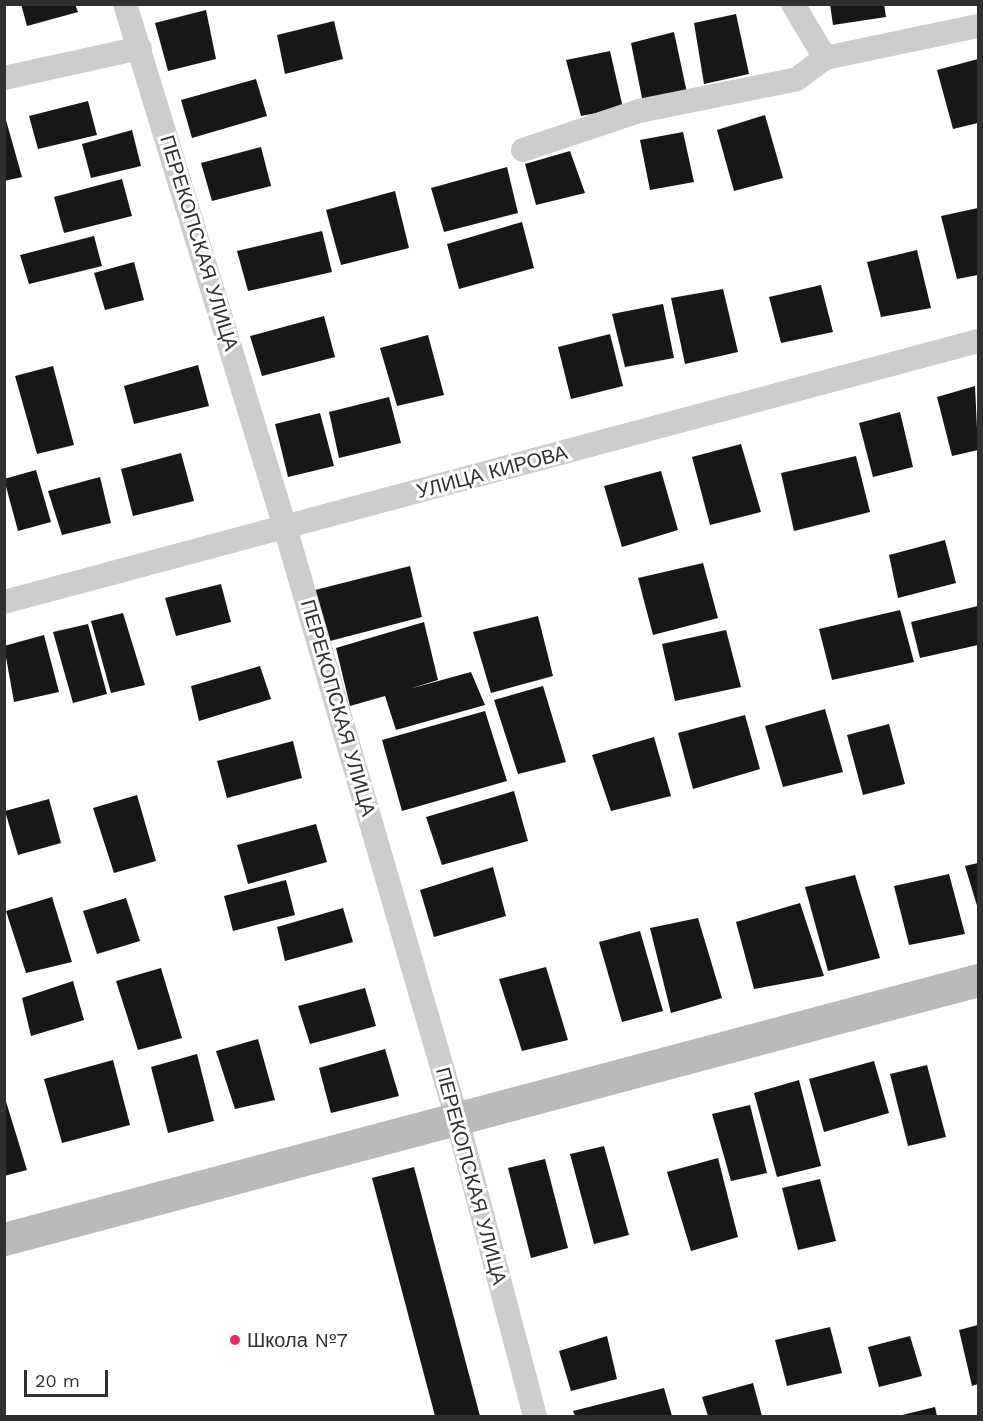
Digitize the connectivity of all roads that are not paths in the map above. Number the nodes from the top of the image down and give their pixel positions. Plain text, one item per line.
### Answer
1 (125, 4) edge
2 (793, 4) edge
3 (978, 26) edge
4 (140, 48) junction
5 (825, 58) junction
6 (4, 78) edge
7 (524, 150) dead end
8 (978, 341) edge
9 (285, 527) junction
10 (4, 602) edge
11 (978, 980) edge
12 (457, 1119) junction
13 (4, 1239) edge
14 (535, 1416) edge

1 - 4 street, ПЕРЕКОПСКАЯ УЛИЦА
2 - 5 street
3 - 5 street
4 - 6 street
4 - 9 street, ПЕРЕКОПСКАЯ УЛИЦА
5 - 7 street
8 - 9 street, УЛИЦА КИРОВА
9 - 10 street, УЛИЦА КИРОВА
9 - 12 street, ПЕРЕКОПСКАЯ УЛИЦА
11 - 12 main road
12 - 13 main road
12 - 14 street, ПЕРЕКОПСКАЯ УЛИЦА

